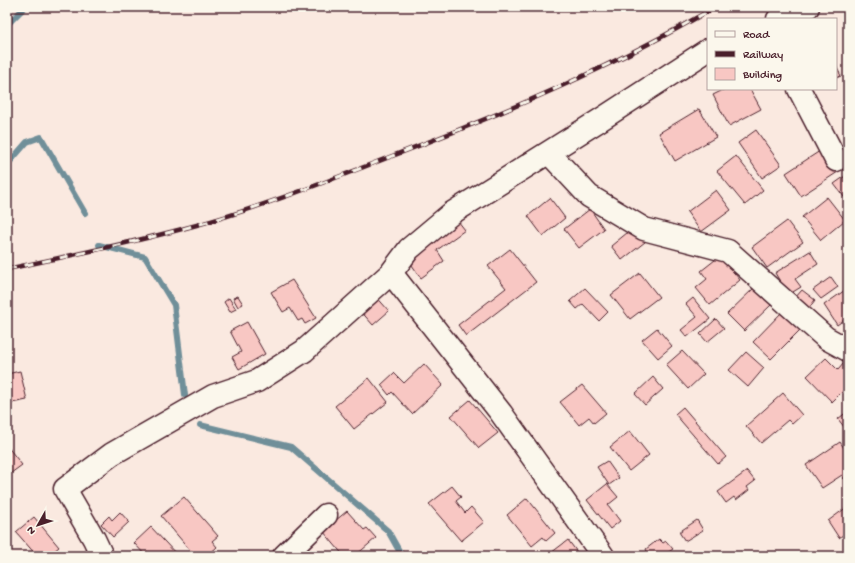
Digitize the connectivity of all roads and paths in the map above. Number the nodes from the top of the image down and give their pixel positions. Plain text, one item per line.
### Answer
1 (808, 7) edge
2 (780, 18) edge
3 (707, 51) edge
4 (800, 90) edge
5 (549, 153) junction
6 (836, 160) dead end
7 (391, 273) junction
8 (848, 350) edge
9 (326, 515) dead end
10 (102, 556) edge
11 (284, 556) edge
12 (602, 556) edge

1 - 2 street
3 - 5 street
4 - 6 street
5 - 7 street
5 - 8 street
7 - 10 street
7 - 12 street
9 - 11 street

